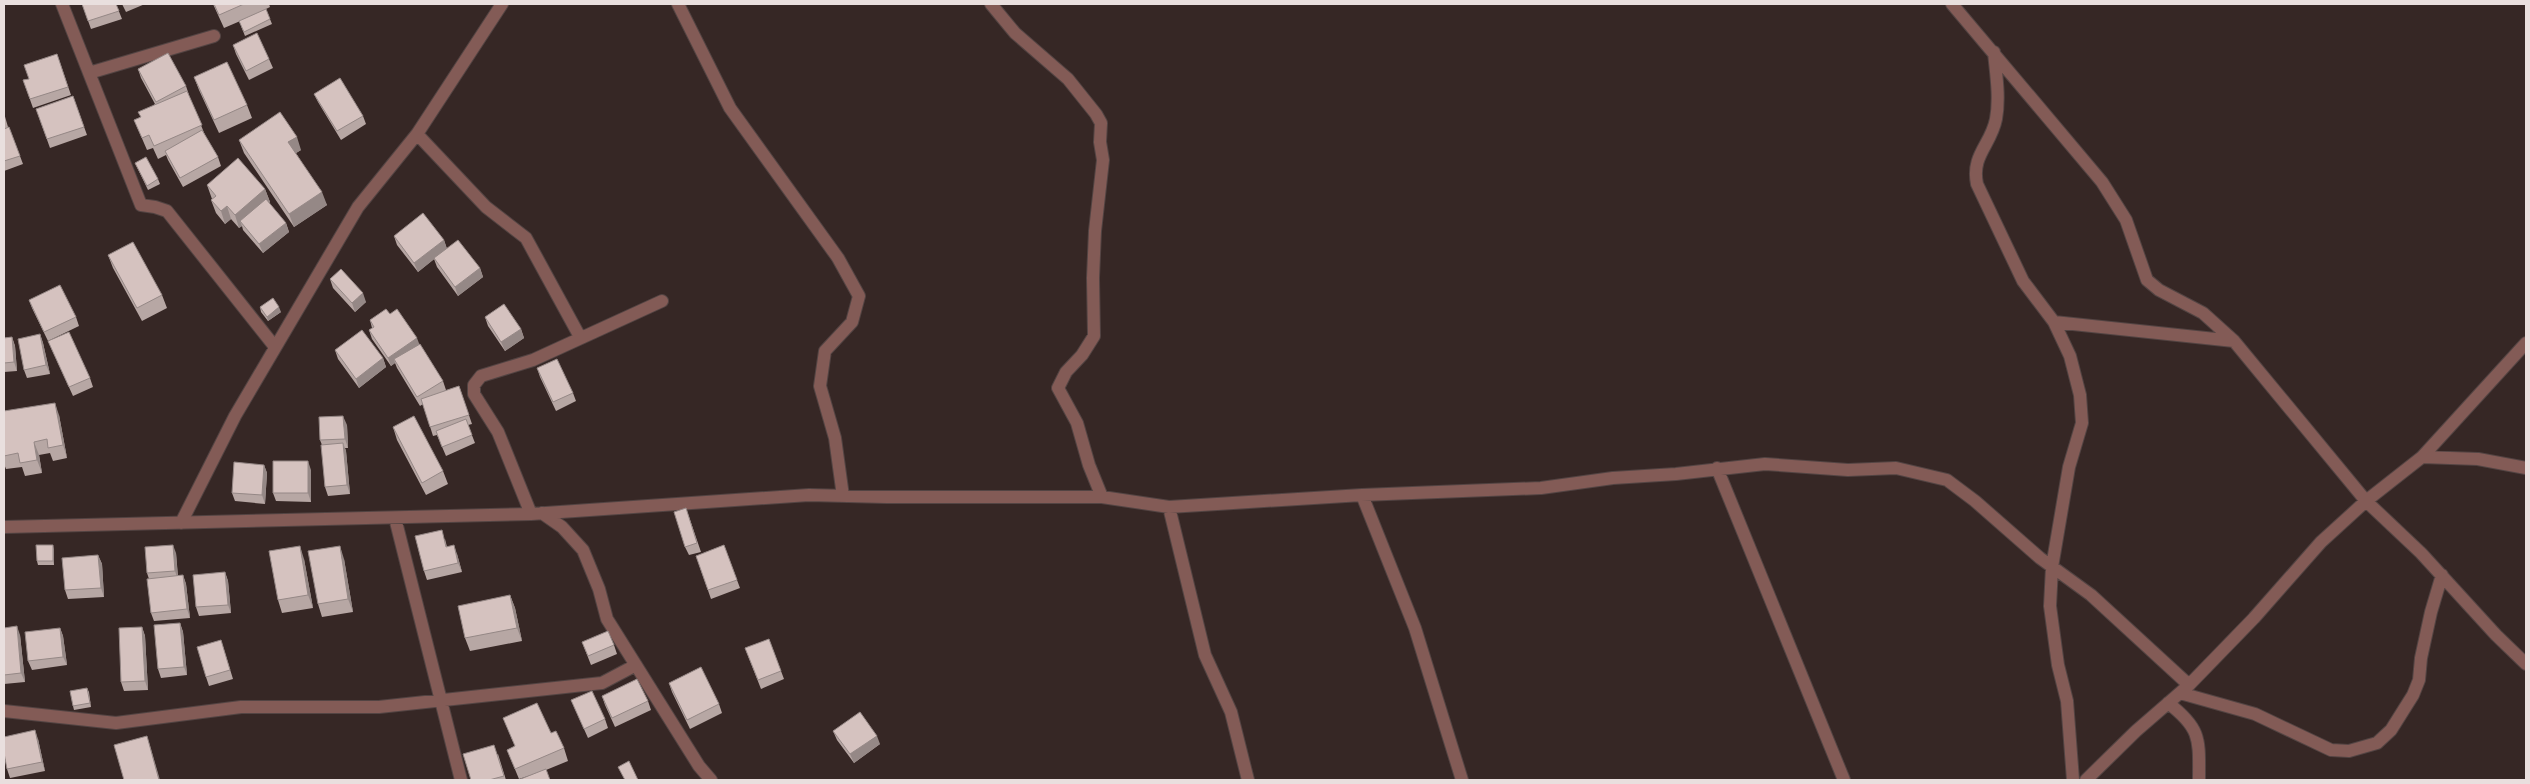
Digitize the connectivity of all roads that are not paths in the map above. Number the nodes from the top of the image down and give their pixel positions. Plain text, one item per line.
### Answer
1 (62, 4) edge
2 (502, 4) edge
3 (678, 4) edge
4 (992, 4) edge
5 (1952, 4) edge
6 (214, 36) dead end
7 (1994, 52) junction
8 (89, 72) junction
9 (417, 134) junction
10 (662, 301) dead end
11 (2054, 322) junction
12 (580, 337) junction
13 (2234, 341) junction
14 (2526, 344) edge
15 (276, 347) junction
16 (2422, 457) junction
17 (1717, 468) junction
18 (2526, 468) edge
19 (1362, 495) junction
20 (843, 496) junction
21 (1102, 497) junction
22 (2366, 502) junction
23 (1169, 507) junction
24 (537, 513) junction
25 (395, 518) junction
26 (181, 523) junction
27 (4, 528) edge
28 (2052, 567) junction
29 (2442, 575) junction
30 (2526, 664) edge
31 (636, 665) junction
32 (2184, 689) junction
33 (442, 700) junction
34 (2168, 703) junction
35 (4, 711) edge
36 (461, 780) edge
37 (711, 780) edge
38 (1248, 780) edge
39 (1462, 780) edge
40 (1844, 780) edge
41 (2073, 780) edge
42 (2086, 780) edge
43 (2199, 780) edge

1 - 8 street
2 - 9 street
3 - 20 street
4 - 21 street
5 - 7 street
6 - 8 street
7 - 11 street
7 - 13 street
8 - 15 street
9 - 12 street
9 - 15 street
10 - 12 street
11 - 13 street
11 - 28 street
12 - 24 street
13 - 22 street
14 - 16 street
15 - 26 street
16 - 18 street
16 - 22 street
17 - 19 street
17 - 28 street
17 - 40 street
19 - 23 street
19 - 39 street
20 - 21 street
20 - 24 street
21 - 23 street
22 - 29 street
22 - 32 street
23 - 38 street
24 - 25 street
24 - 31 street
25 - 26 street
25 - 33 street
26 - 27 street
28 - 32 street
28 - 41 street
29 - 30 street
29 - 32 street
31 - 33 street
31 - 37 street
32 - 34 street
33 - 35 street
33 - 36 street
34 - 42 street
34 - 43 street

